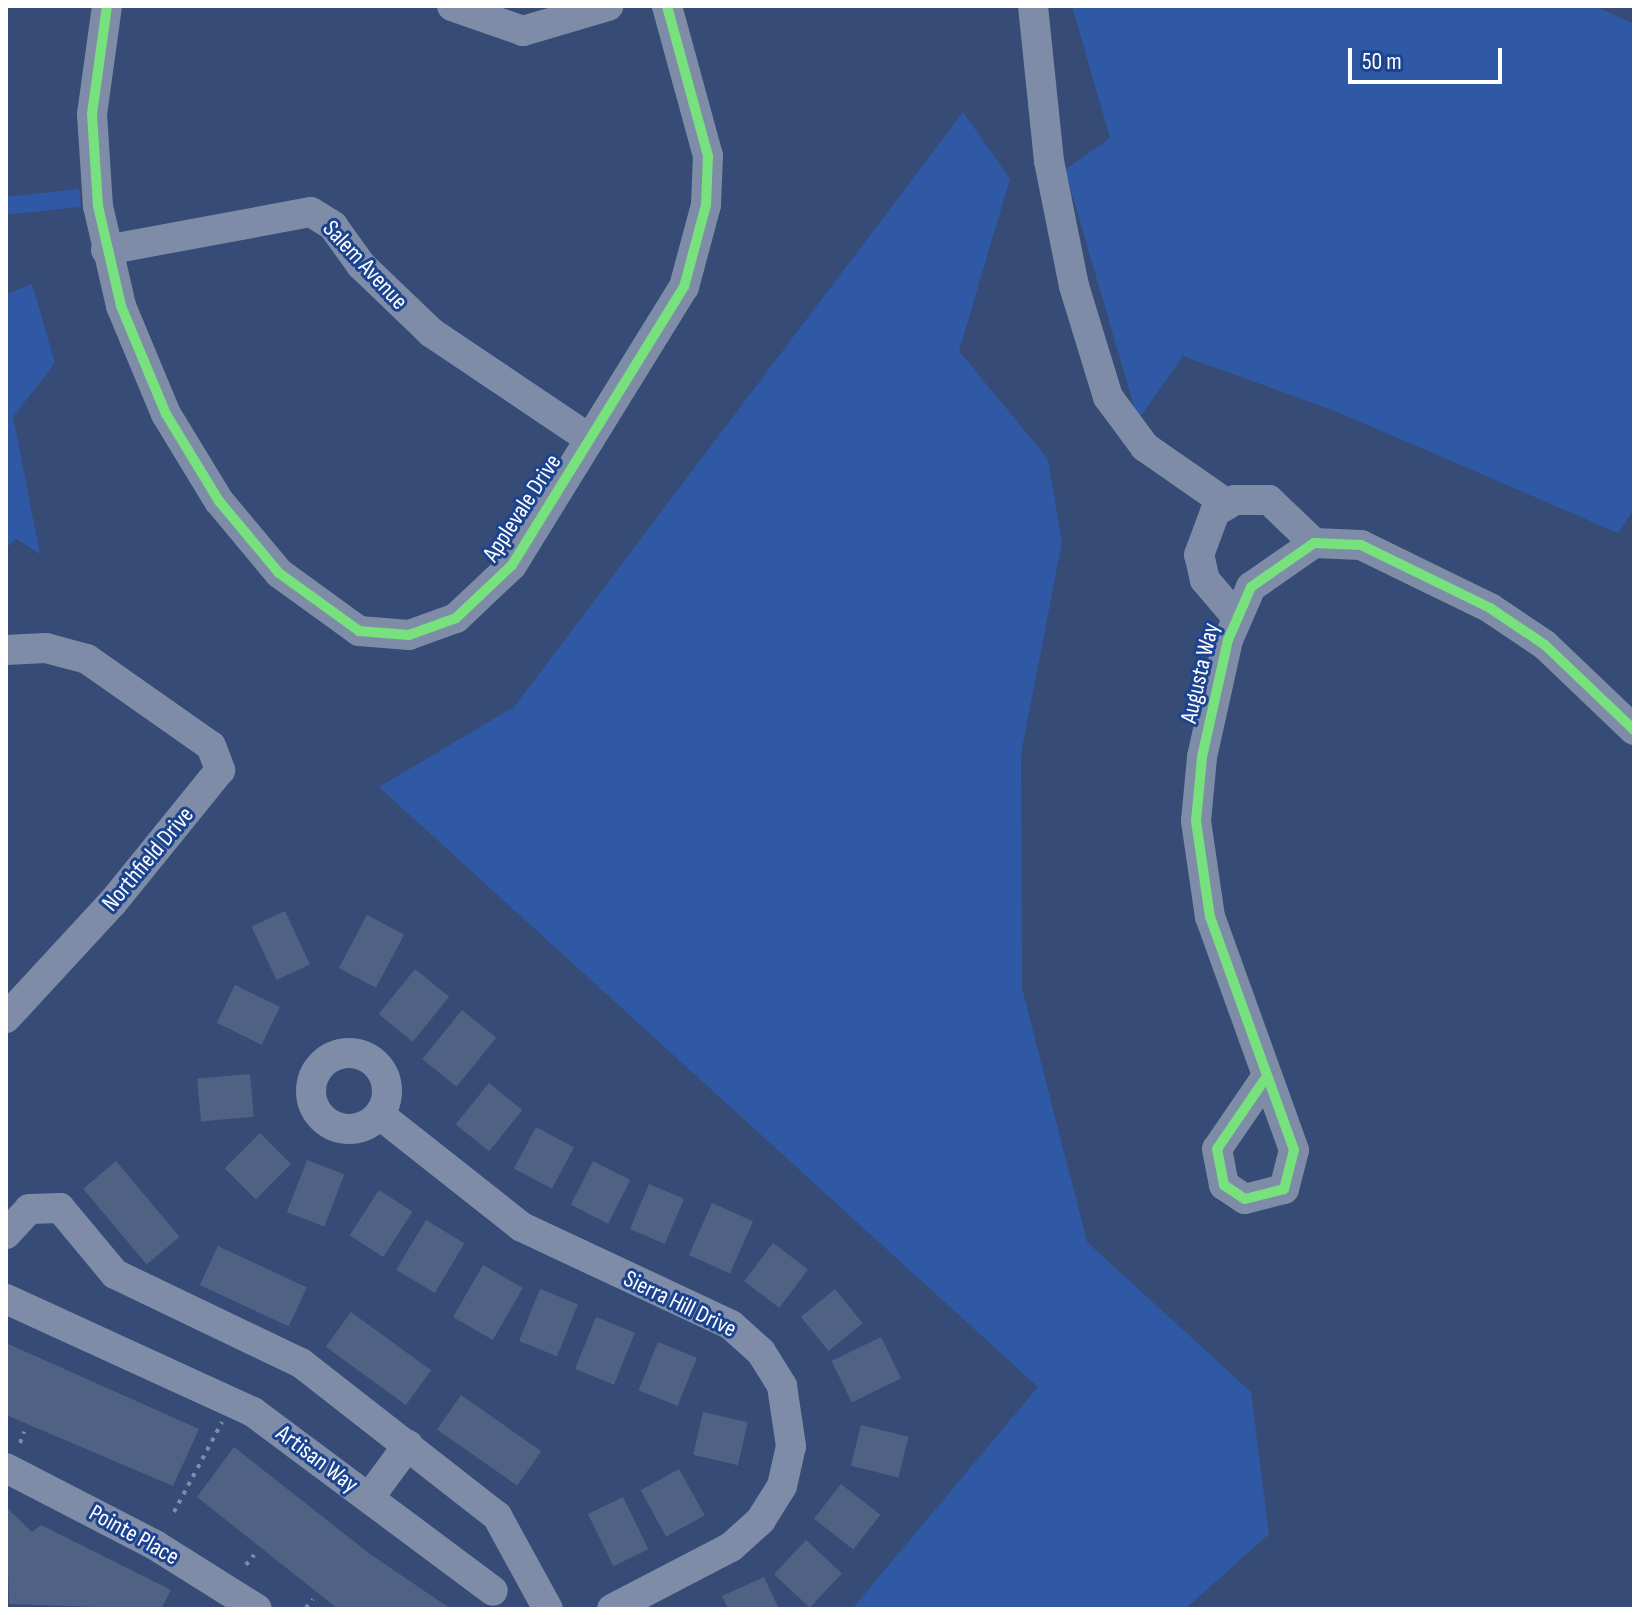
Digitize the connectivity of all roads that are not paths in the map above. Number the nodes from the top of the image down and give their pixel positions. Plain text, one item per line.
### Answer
1 (107, 6) edge
2 (452, 6) edge
3 (608, 6) edge
4 (667, 6) edge
5 (1033, 6) edge
6 (106, 250) junction
7 (590, 439) junction
8 (1227, 504) junction
9 (1314, 543) junction
10 (1234, 614) junction
11 (6, 650) edge
12 (1629, 712) edge
13 (6, 1018) edge
14 (1267, 1076) dead end
15 (380, 1115) dead end
16 (6, 1234) edge
17 (6, 1299) edge
18 (408, 1445) junction
19 (13, 1456) edge
20 (369, 1498) junction
21 (493, 1591) dead end
22 (257, 1609) edge
23 (548, 1609) edge
24 (612, 1609) edge

1 - 6 street, Applevale Drive
2 - 3 street
4 - 7 street, Applevale Drive
5 - 8 street
6 - 7 street, Salem Avenue
6 - 7 street, Applevale Drive
8 - 9 street
8 - 10 street, Augusta Way
9 - 10 street, Augusta Way
9 - 12 street
10 - 14 street, Augusta Way
11 - 13 street, Northfield Drive
15 - 24 street, Sierra Hill Drive
16 - 18 street
17 - 20 street, Artisan Way
18 - 20 street, Artisan Way
18 - 23 street
19 - 22 street, Pointe Place
20 - 21 street

